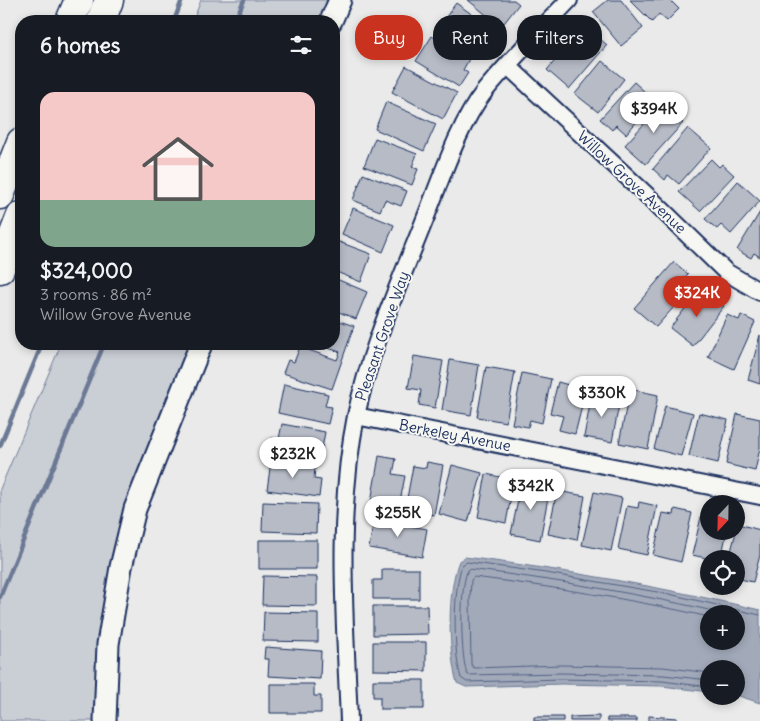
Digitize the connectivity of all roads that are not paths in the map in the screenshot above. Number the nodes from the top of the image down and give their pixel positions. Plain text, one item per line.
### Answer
1 (79, 0) edge
2 (109, 0) edge
3 (340, 0) edge
4 (569, 0) edge
5 (73, 15) edge
6 (103, 15) edge
7 (334, 15) edge
8 (508, 66) junction
9 (15, 157) edge
10 (0, 194) edge
11 (15, 231) edge
12 (0, 269) edge
13 (760, 292) edge
14 (199, 350) edge
15 (356, 416) junction
16 (760, 496) edge
17 (105, 721) edge
18 (349, 721) edge

1 - 5 highway
2 - 6 highway
3 - 7 street
4 - 8 street, Pleasant Grove Way
8 - 13 street, Willow Grove Avenue
8 - 15 street, Pleasant Grove Way
9 - 10 highway
11 - 12 highway
14 - 17 street
15 - 16 street, Berkeley Avenue
15 - 18 street, Pleasant Grove Way

